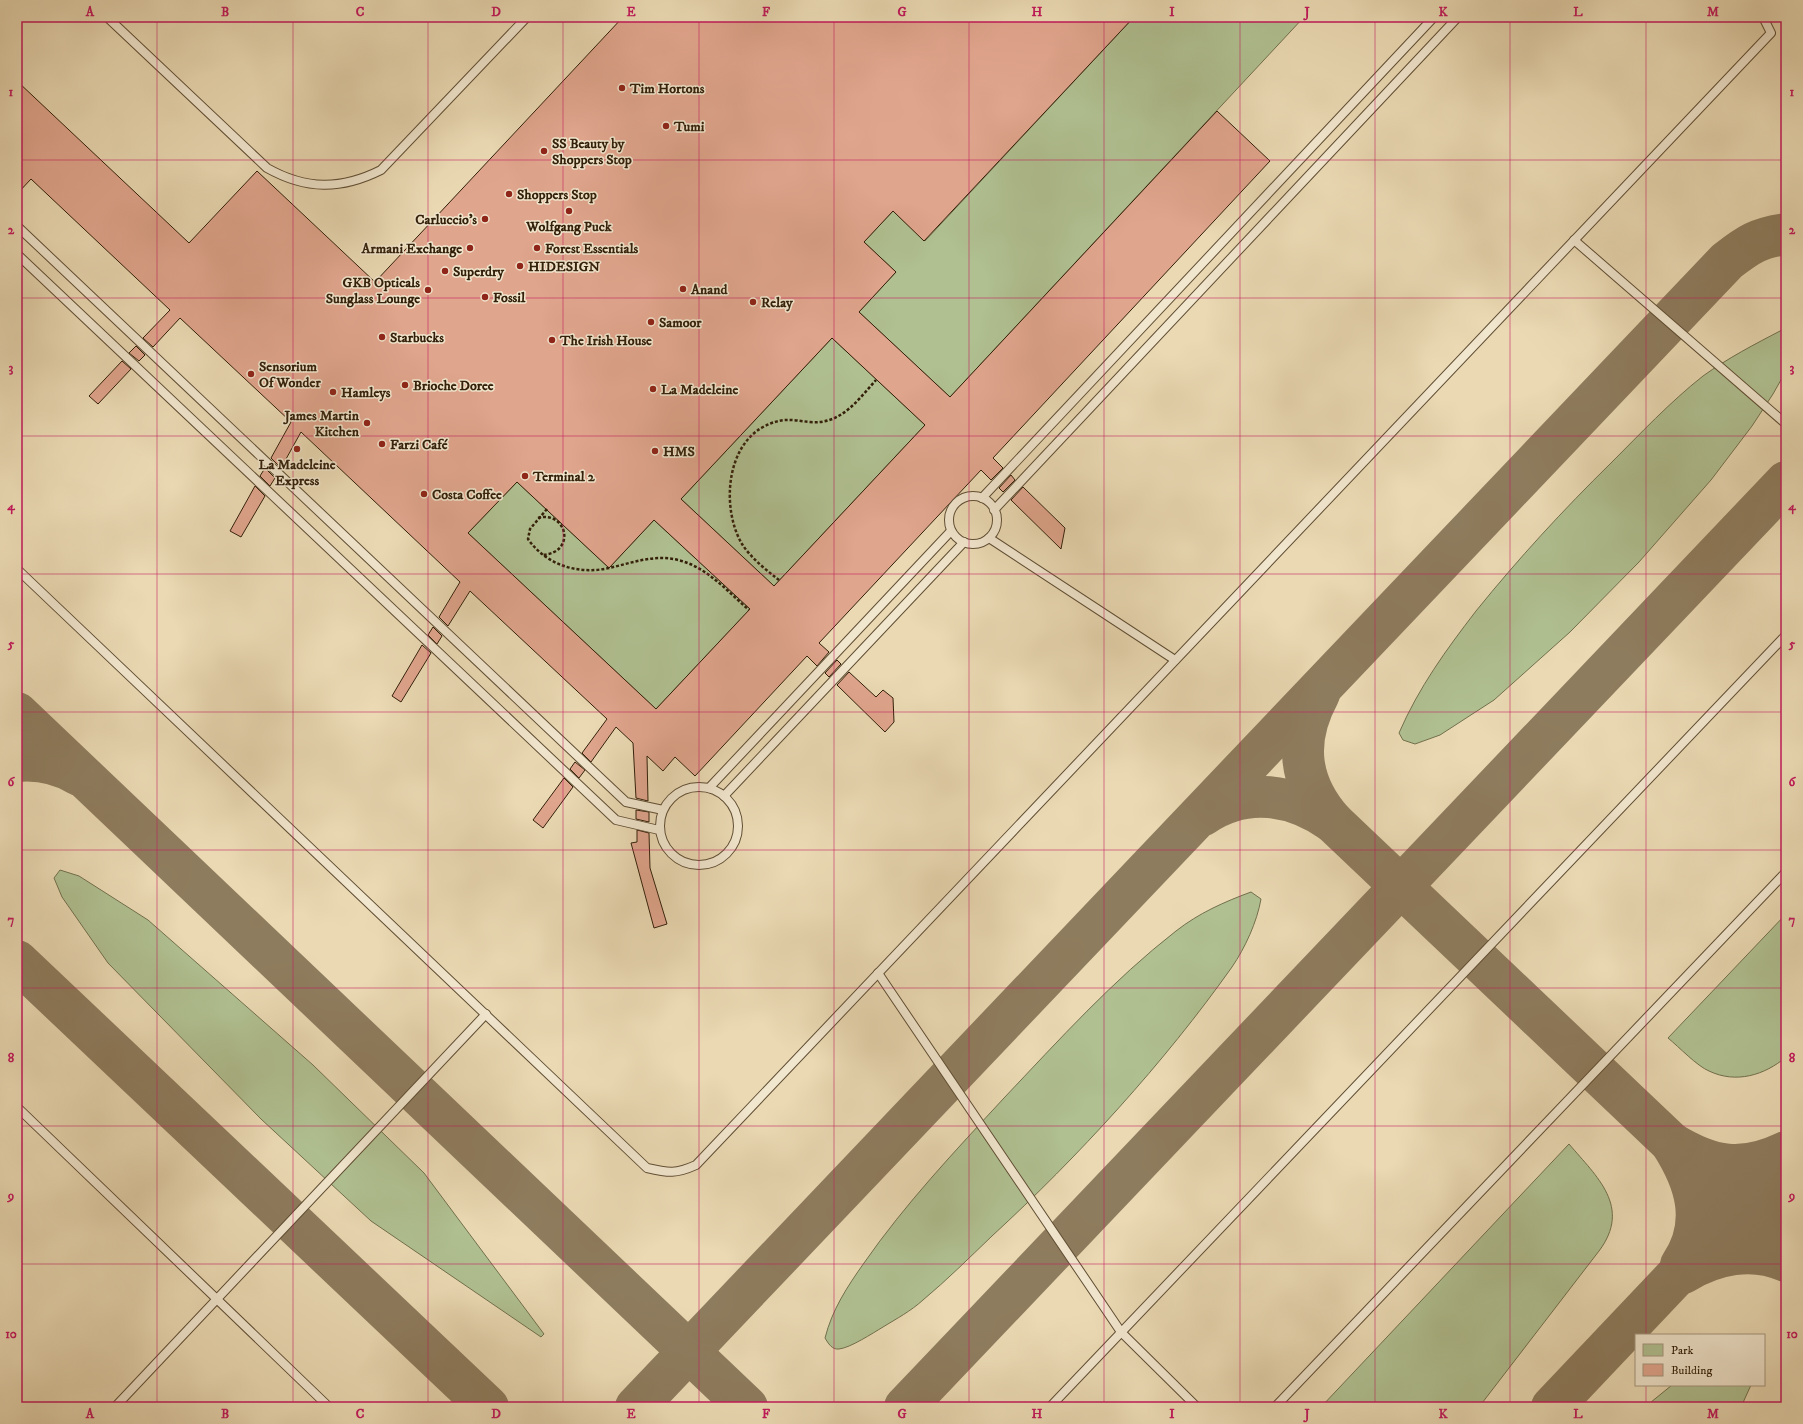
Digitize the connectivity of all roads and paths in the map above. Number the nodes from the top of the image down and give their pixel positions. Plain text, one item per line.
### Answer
1 (107, 17) edge
2 (527, 17) edge
3 (1434, 17) edge
4 (1458, 17) edge
5 (1763, 17) edge
6 (17, 226) edge
7 (1574, 240) junction
8 (17, 254) edge
9 (876, 380) dead end
10 (1786, 424) edge
11 (982, 498) junction
12 (547, 509) dead end
13 (994, 510) junction
14 (538, 518) junction
15 (951, 531) junction
16 (989, 538) junction
17 (964, 542) junction
18 (542, 555) junction
19 (17, 569) edge
20 (779, 580) dead end
21 (749, 610) dead end
22 (1786, 635) edge
23 (1175, 660) junction
24 (709, 788) junction
25 (724, 796) junction
26 (663, 810) junction
27 (659, 830) junction
28 (1786, 872) edge
29 (878, 973) junction
30 (486, 1014) junction
31 (17, 1106) edge
32 (217, 1299) junction
33 (1121, 1332) junction
34 (115, 1407) edge
35 (329, 1407) edge
36 (1050, 1407) edge
37 (1197, 1407) edge
38 (1275, 1407) edge

1 - 2 lane
3 - 11 lane
4 - 13 lane
5 - 7 lane
6 - 26 lane
7 - 10 lane
7 - 23 lane
8 - 27 lane
9 - 20 path
11 - 13 lane
11 - 15 lane
12 - 14 path
13 - 16 lane
14 - 18 path
14 - 18 path
15 - 17 lane
15 - 24 lane
16 - 17 lane
16 - 23 lane
17 - 25 lane
18 - 21 path
19 - 30 lane
22 - 33 lane
23 - 29 lane
24 - 25 lane
24 - 26 lane
25 - 27 lane
26 - 27 lane
28 - 38 lane
29 - 30 lane
29 - 33 lane
30 - 32 lane
31 - 32 lane
32 - 34 lane
32 - 35 lane
33 - 36 lane
33 - 37 lane

